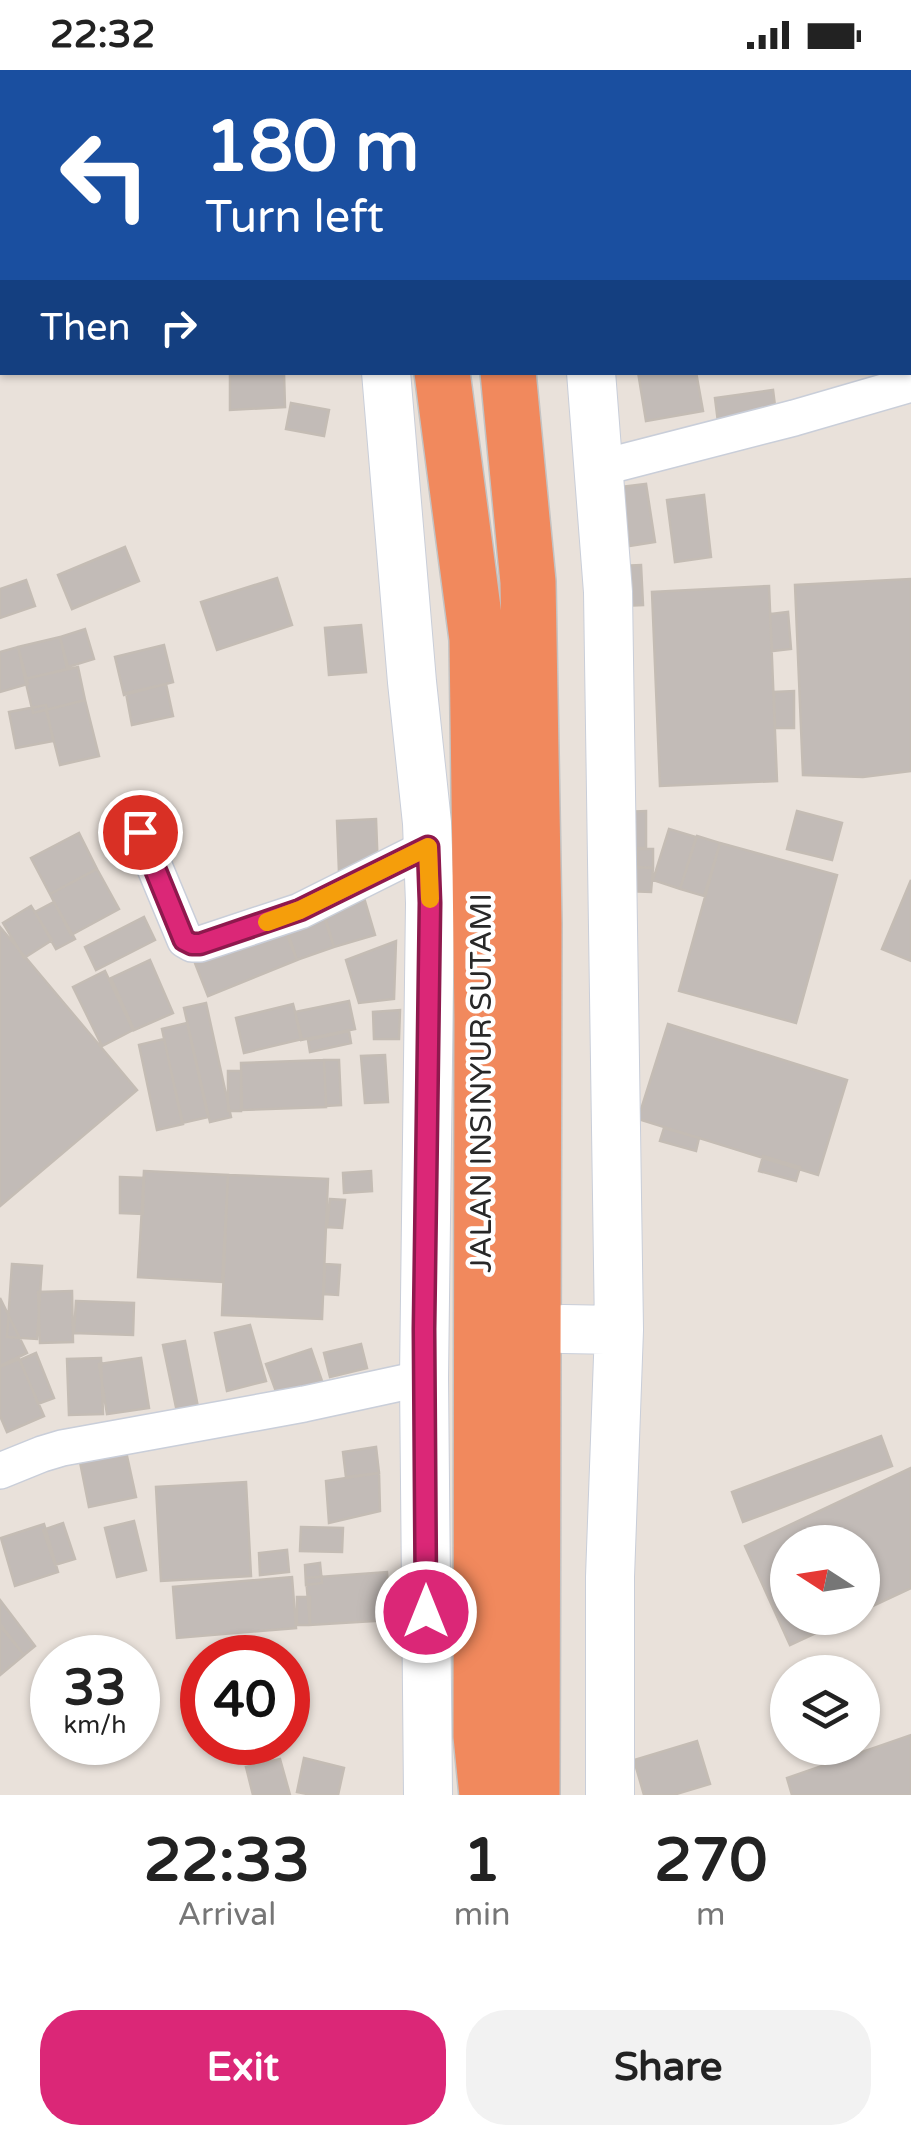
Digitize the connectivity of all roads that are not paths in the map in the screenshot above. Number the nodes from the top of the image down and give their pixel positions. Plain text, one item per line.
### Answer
1 (386, 375) edge
2 (442, 375) edge
3 (508, 375) edge
4 (591, 375) edge
5 (911, 384) edge
6 (600, 468) junction
7 (140, 832) dead end
8 (428, 847) junction
9 (563, 1329) dead end
10 (619, 1330) junction
11 (424, 1378) junction
12 (0, 1471) edge
13 (428, 1795) edge
14 (488, 1795) edge
15 (532, 1795) edge
16 (610, 1795) edge

1 - 8 street
2 - 14 highway, JALAN INSINYUR SUTAMI
3 - 15 highway, JALAN INSINYUR SUTAMI
4 - 6 street
5 - 6 street
6 - 10 street
7 - 8 street
8 - 11 street
9 - 10 street
10 - 16 street
11 - 12 street
11 - 13 street

